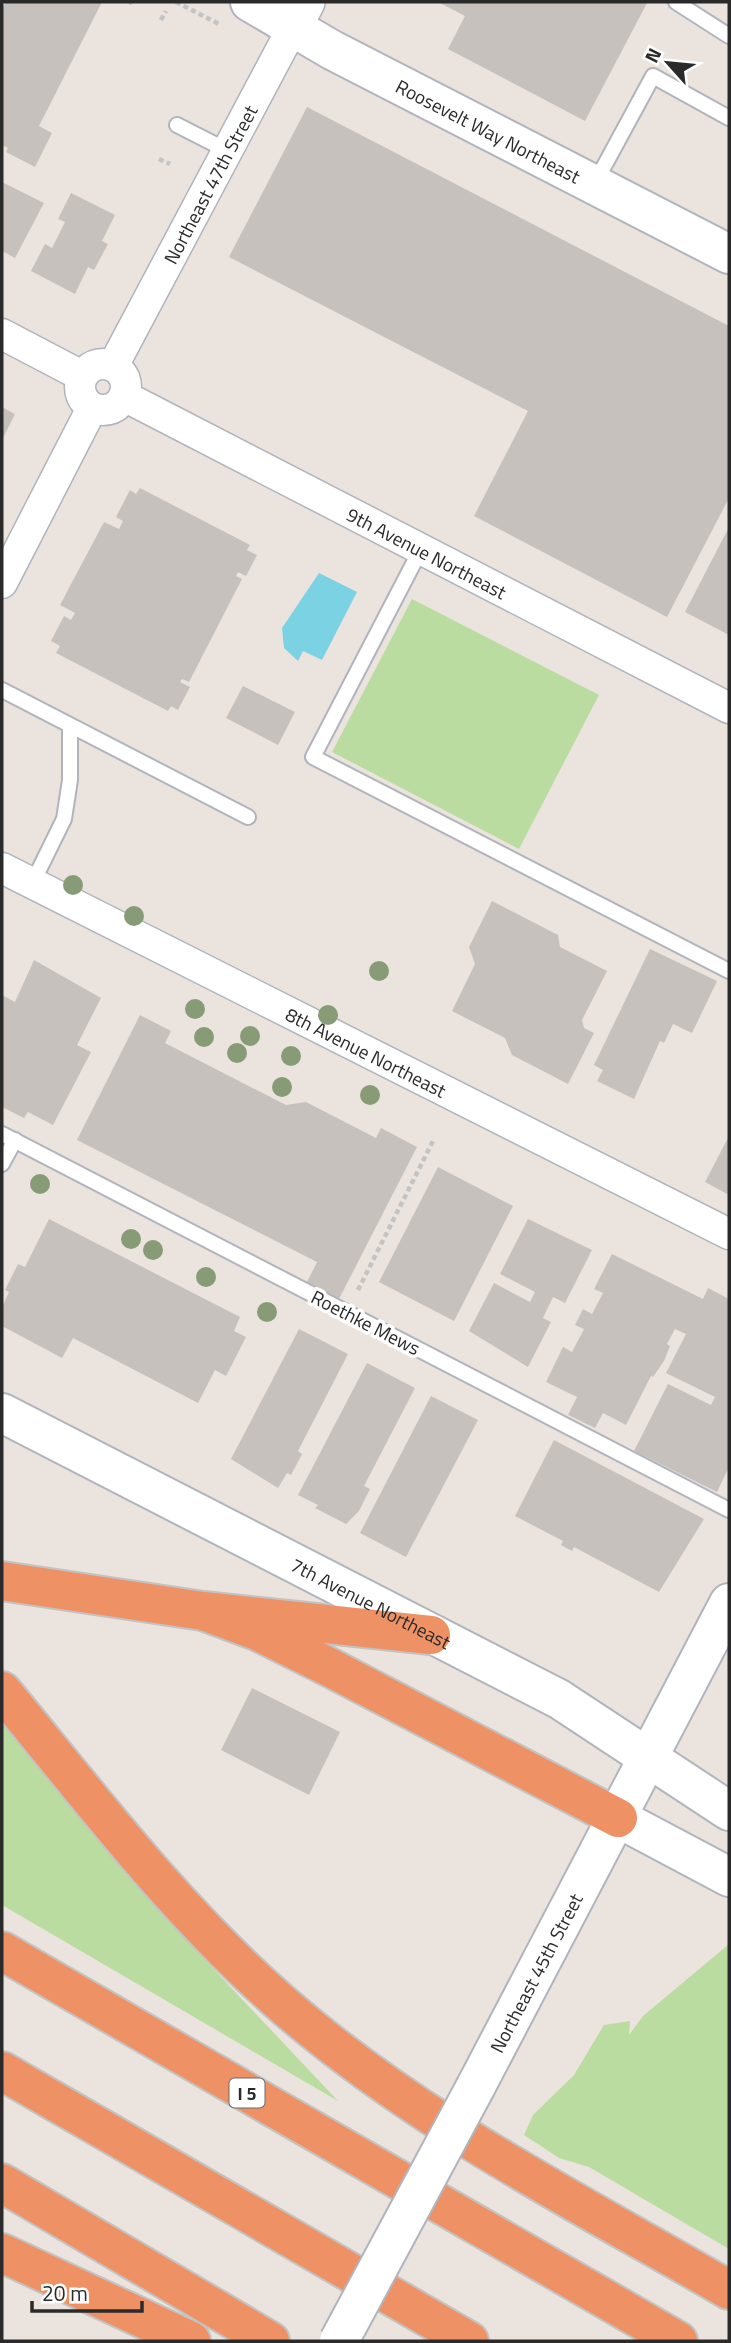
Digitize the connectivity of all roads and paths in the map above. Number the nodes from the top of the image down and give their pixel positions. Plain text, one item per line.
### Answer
1 (250, 2) edge
2 (676, 2) edge
3 (166, 11) dead end
4 (300, 14) edge
5 (161, 20) dead end
6 (729, 36) edge
7 (729, 118) edge
8 (177, 125) dead end
9 (228, 151) junction
10 (159, 159) dead end
11 (170, 164) dead end
12 (595, 183) junction
13 (729, 254) edge
14 (2, 334) edge
15 (113, 366) junction
16 (82, 376) junction
17 (124, 396) junction
18 (92, 408) junction
19 (422, 547) junction
20 (2, 583) edge
21 (2, 690) edge
22 (729, 708) edge
23 (70, 725) junction
24 (248, 817) dead end
25 (2, 868) edge
26 (33, 884) junction
27 (729, 971) edge
28 (8, 1137) edge
29 (433, 1141) dead end
30 (2, 1164) edge
31 (729, 1234) edge
32 (346, 1312) junction
33 (2, 1413) edge
34 (729, 1510) edge
35 (2, 1581) edge
36 (729, 1603) edge
37 (203, 1611) junction
38 (431, 1635) junction
39 (2, 1691) edge
40 (650, 1758) junction
41 (729, 1811) edge
42 (618, 1818) junction
43 (729, 1877) edge
44 (2, 1951) edge
45 (2, 2071) edge
46 (2, 2183) edge
47 (2, 2253) edge
48 (729, 2290) edge
49 (191, 2341) edge
50 (270, 2341) edge
51 (339, 2341) edge
52 (469, 2341) edge
53 (678, 2341) edge

1 - 4 main road, Roosevelt Way Northeast
2 - 6 lane
3 - 5 path
4 - 9 street, Northeast 47th Street
4 - 12 main road, Roosevelt Way Northeast
7 - 12 lane
8 - 9 lane
9 - 15 street, Northeast 47th Street
10 - 11 path
12 - 13 main road, Roosevelt Way Northeast
14 - 16 street
15 - 16 street
15 - 17 street
16 - 18 street
17 - 18 street
17 - 19 street, 9th Avenue Northeast
18 - 20 street
19 - 22 street, 9th Avenue Northeast
19 - 27 lane
21 - 23 lane
23 - 24 lane
23 - 26 lane
25 - 26 street, 8th Avenue Northeast
26 - 31 street, 8th Avenue Northeast
28 - 30 lane
28 - 32 lane, Roethke Mews
29 - 32 path
32 - 34 lane, Roethke Mews
33 - 38 main road, 7th Avenue Northeast
35 - 37 highway
36 - 40 main road, Northeast 45th Street
37 - 38 highway
37 - 42 highway
38 - 40 main road, 7th Avenue Northeast
39 - 48 highway
40 - 41 main road, 7th Avenue Northeast
40 - 42 main road, Northeast 45th Street
42 - 43 main road
42 - 51 main road, Northeast 45th Street, bridge
44 - 53 highway, I 5
45 - 52 highway
46 - 50 highway
47 - 49 highway

